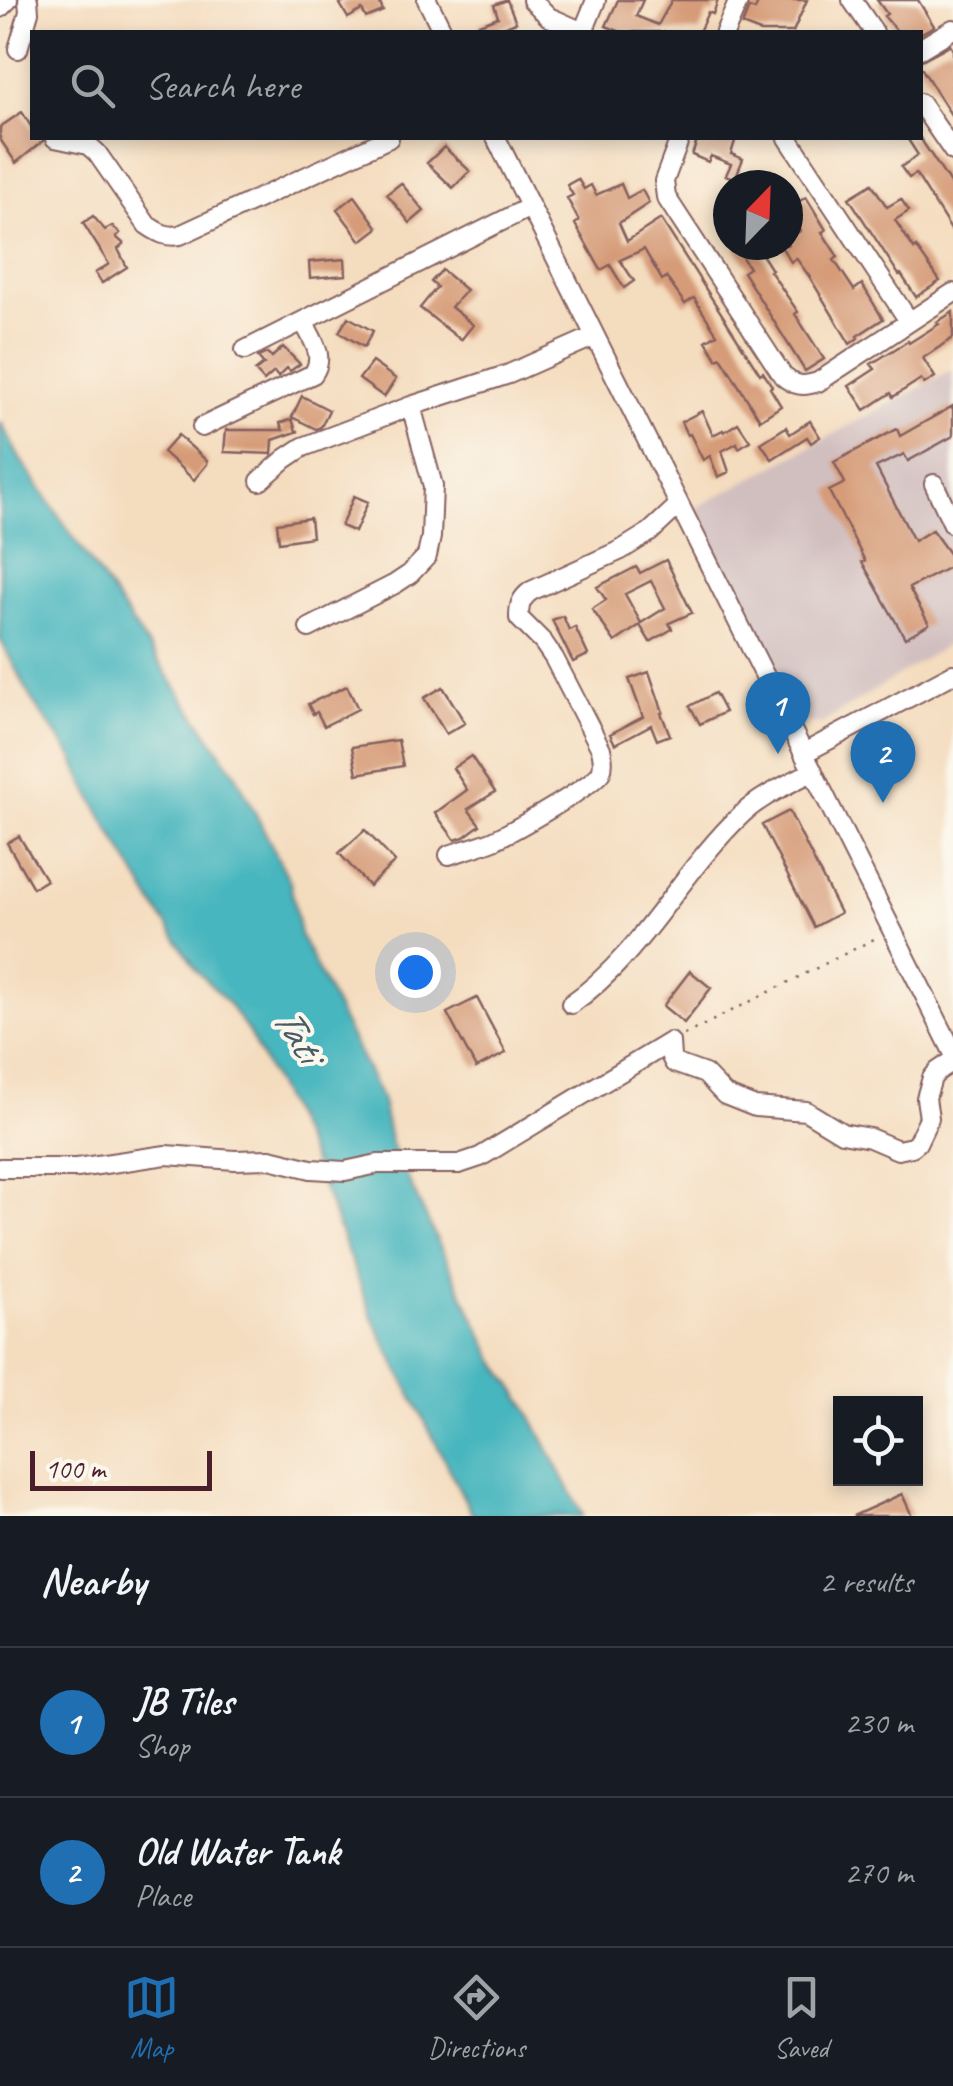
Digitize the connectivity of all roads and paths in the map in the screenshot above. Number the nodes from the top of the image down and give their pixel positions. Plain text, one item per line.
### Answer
1 (8, 0) edge
2 (28, 0) edge
3 (427, 0) edge
4 (532, 0) edge
5 (596, 0) edge
6 (739, 0) edge
7 (852, 0) edge
8 (0, 8) edge
9 (953, 29) edge
10 (443, 30) edge
11 (578, 30) edge
12 (584, 30) edge
13 (726, 30) edge
14 (873, 30) edge
15 (923, 47) edge
16 (18, 49) dead end
17 (923, 106) edge
18 (64, 140) edge
19 (386, 140) edge
20 (497, 140) edge
21 (679, 140) edge
22 (789, 140) edge
23 (953, 151) edge
24 (530, 207) junction
25 (953, 293) edge
26 (303, 320) junction
27 (909, 322) junction
28 (595, 336) junction
29 (244, 350) dead end
30 (411, 406) junction
31 (202, 427) dead end
32 (260, 481) dead end
33 (934, 484) dead end
34 (679, 505) junction
35 (953, 524) edge
36 (309, 628) dead end
37 (953, 674) edge
38 (804, 753) junction
39 (813, 771) junction
40 (449, 855) dead end
41 (892, 930) junction
42 (570, 1004) dead end
43 (670, 1042) junction
44 (953, 1052) edge
45 (953, 1061) edge
46 (0, 1168) edge

1 - 8 street
2 - 16 street
3 - 10 street
4 - 11 street
5 - 12 street
6 - 13 street
7 - 14 street
9 - 15 street
17 - 23 street
18 - 19 street
20 - 24 street
21 - 27 street
22 - 27 street
24 - 26 street
24 - 28 street
25 - 27 street
26 - 29 street
26 - 31 street
28 - 30 street
28 - 34 street
30 - 32 street
30 - 36 street
33 - 35 street
34 - 38 street
34 - 40 street
37 - 38 street
38 - 39 street
39 - 41 street
39 - 42 street
41 - 43 path
41 - 44 street
43 - 45 street
43 - 46 street

